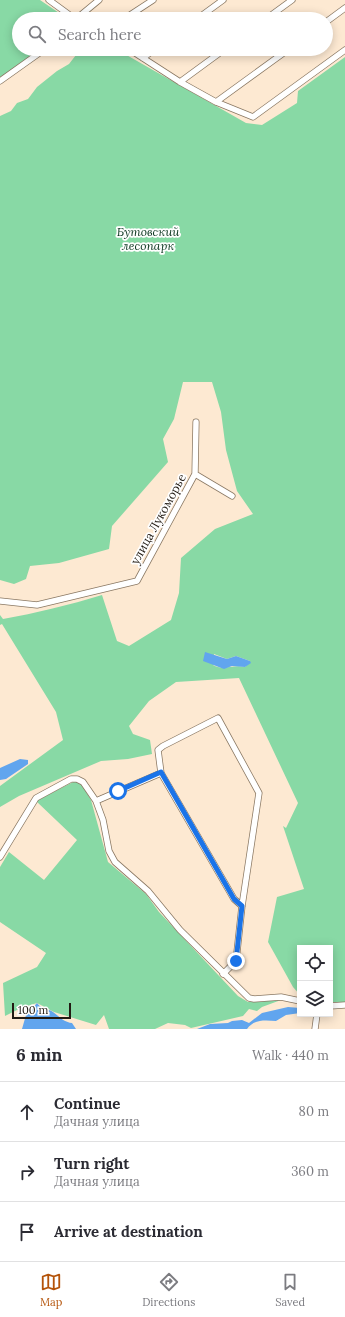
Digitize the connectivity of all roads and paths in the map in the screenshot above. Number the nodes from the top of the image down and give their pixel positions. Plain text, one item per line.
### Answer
1 (50, 0) edge
2 (99, 0) edge
3 (153, 0) edge
4 (223, 0) edge
5 (292, 0) edge
6 (345, 8) edge
7 (66, 12) edge
8 (84, 12) edge
9 (135, 12) edge
10 (207, 12) edge
11 (276, 12) edge
12 (333, 17) edge
13 (345, 50) edge
14 (35, 56) edge
15 (140, 56) edge
16 (146, 56) edge
17 (215, 56) edge
18 (279, 56) edge
19 (143, 58) junction
20 (0, 81) edge
21 (180, 82) junction
22 (216, 102) junction
23 (196, 422) dead end
24 (195, 474) junction
25 (232, 496) dead end
26 (0, 601) edge
27 (161, 772) junction
28 (96, 801) junction
29 (0, 857) edge
30 (242, 906) junction
31 (223, 974) junction
32 (297, 1000) edge
33 (345, 1005) edge
34 (333, 1006) edge
35 (316, 1017) edge
36 (314, 1029) edge

1 - 7 street
2 - 8 street
3 - 9 street
4 - 10 street
5 - 11 street
6 - 12 street
13 - 22 street
14 - 20 street
15 - 19 street
16 - 19 street
17 - 21 street
18 - 22 street
19 - 21 street
21 - 22 street
23 - 24 street, улица Лукоморье
24 - 25 street
24 - 26 street, улица Лукоморье
27 - 28 street
27 - 30 street
27 - 30 street
28 - 29 street
28 - 31 street
30 - 31 street
31 - 32 street
33 - 34 street
35 - 36 street

